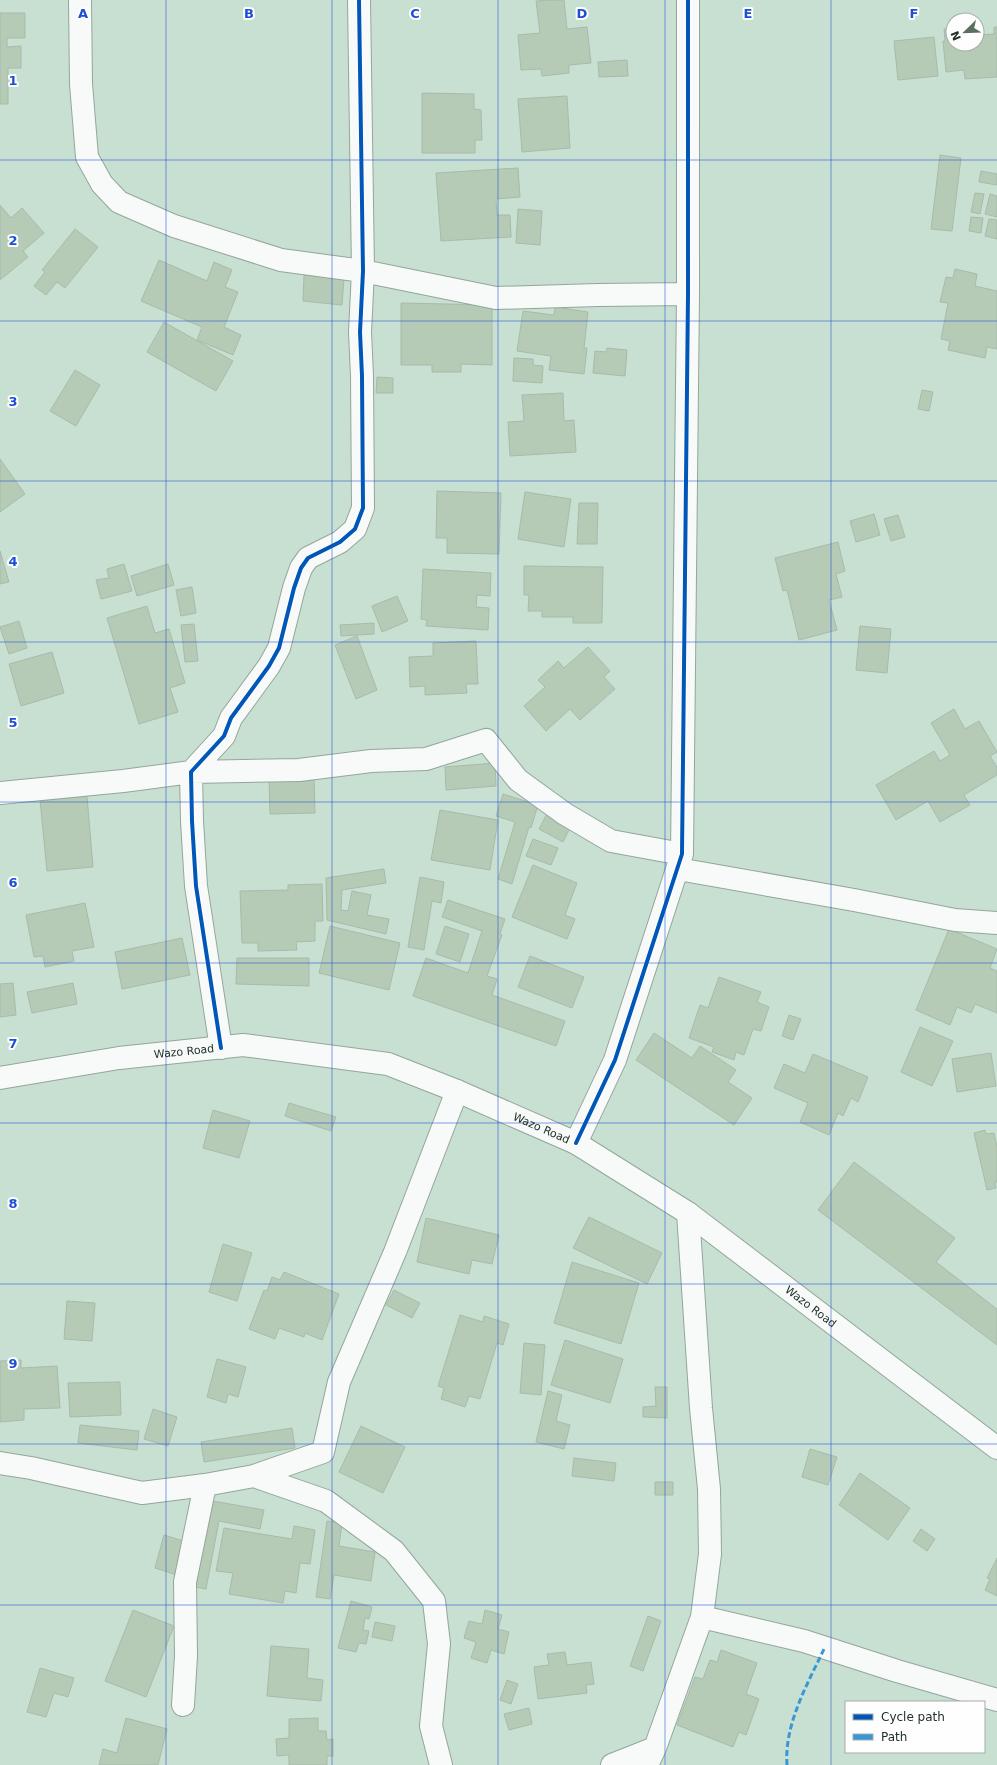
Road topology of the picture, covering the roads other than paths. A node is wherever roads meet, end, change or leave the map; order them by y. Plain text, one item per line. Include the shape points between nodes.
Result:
1 (80, 0) edge
2 (359, 0) edge
3 (688, 0) edge
4 (363, 271) junction
5 (688, 294) junction
6 (191, 772) junction
7 (0, 793) edge
8 (680, 862) junction
9 (997, 923) edge
10 (221, 1048) junction
11 (0, 1078) edge
12 (457, 1091) junction
13 (576, 1143) junction
14 (688, 1213) junction
15 (997, 1448) edge
16 (0, 1463) edge
17 (254, 1476) junction
18 (205, 1485) junction
19 (702, 1617) junction
20 (997, 1700) edge
21 (183, 1705) dead end
22 (651, 1756) edge
23 (441, 1765) edge
24 (612, 1765) edge

1 - 4 street via 81,84 86,157 102,184 119,202 174,226 282,260
2 - 4 street
3 - 5 street
4 - 5 street via 496,298
4 - 6 street via 360,332 363,508 355,529 340,542 308,558 301,568 279,648 231,718 224,736
5 - 8 street
6 - 7 street
6 - 8 street via 298,770 371,761 426,759 486,740 518,780 565,814 611,841
6 - 10 street via 196,886
8 - 9 street via 955,920
8 - 13 street via 616,1060
10 - 11 street, Wazo Road via 119,1058
10 - 12 street, Wazo Road via 243,1045 388,1064
12 - 13 street, Wazo Road
12 - 17 street via 394,1252 339,1382 324,1452
13 - 14 street, Wazo Road
14 - 15 street, Wazo Road
14 - 19 street via 701,1408 710,1489 710,1554
16 - 18 street via 142,1493
17 - 18 street
17 - 23 street via 326,1501 394,1551 434,1601 439,1644 431,1726
18 - 21 street via 185,1582 186,1656
19 - 20 street via 804,1641
19 - 22 street
22 - 24 street

